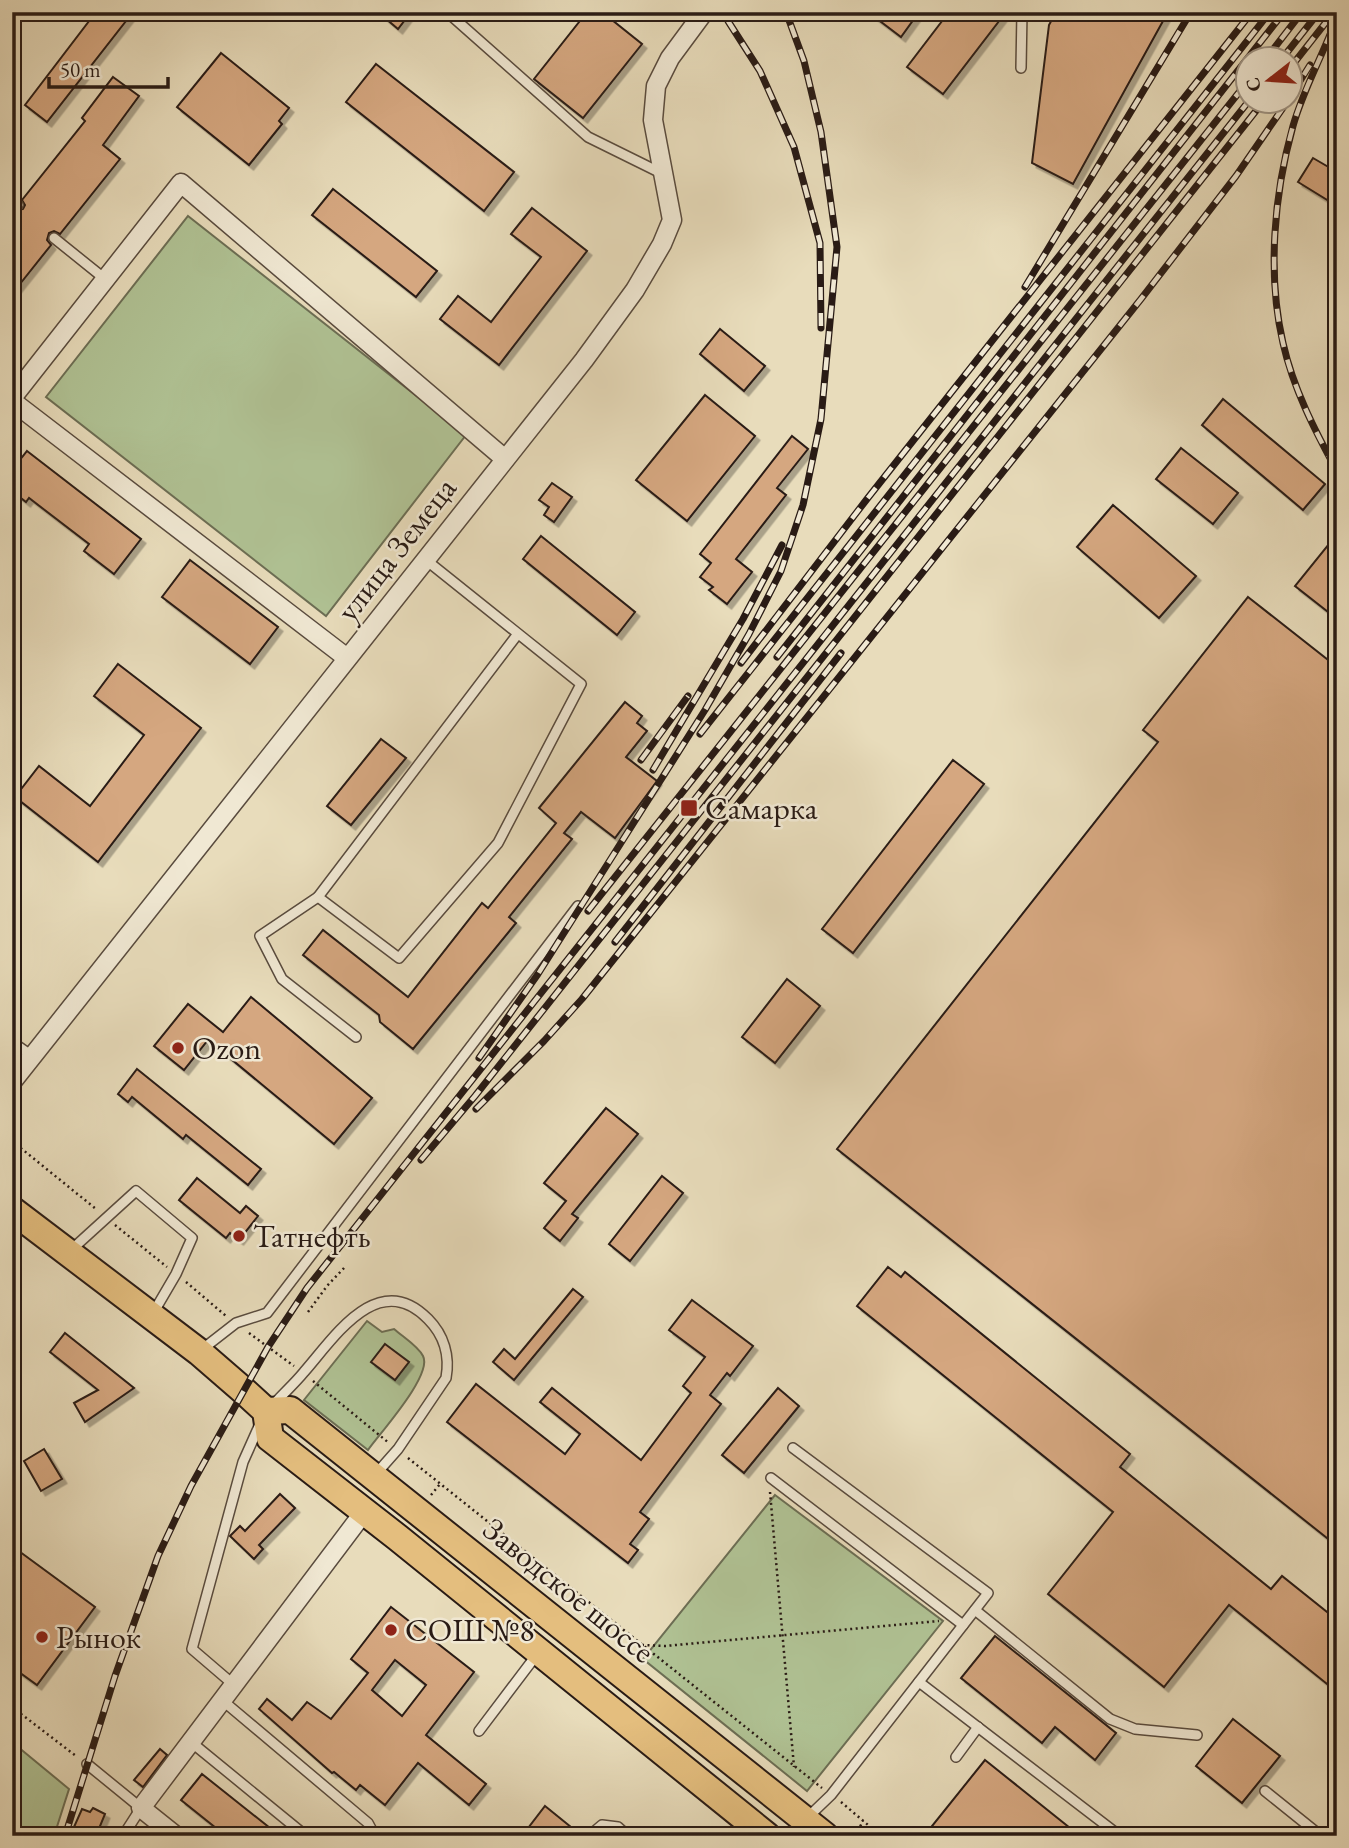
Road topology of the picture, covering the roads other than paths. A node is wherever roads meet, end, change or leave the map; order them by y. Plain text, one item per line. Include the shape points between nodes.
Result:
1 (447, 12) edge
2 (704, 12) edge
3 (1023, 12) edge
4 (1021, 68) dead end
5 (665, 175) junction
6 (54, 239) dead end
7 (106, 279) junction
8 (12, 400) edge
9 (505, 459) junction
10 (426, 560) junction
11 (517, 635) junction
12 (347, 658) junction
13 (317, 897) junction
14 (578, 906) dead end
15 (356, 1037) dead end
16 (12, 1042) edge
17 (32, 1056) junction
18 (12, 1082) edge
19 (12, 1210) edge
20 (68, 1252) junction
21 (152, 1316) junction
22 (199, 1352) junction
23 (266, 1411) junction
24 (793, 1448) dead end
25 (373, 1477) junction
26 (770, 1479) road end
27 (364, 1512) junction
28 (975, 1610) junction
29 (960, 1622) junction
30 (539, 1652) junction
31 (919, 1682) junction
32 (234, 1685) junction
33 (222, 1700) junction
34 (978, 1727) junction
35 (479, 1731) dead end
36 (1197, 1735) dead end
37 (191, 1742) junction
38 (957, 1756) dead end
39 (87, 1764) road end
40 (1265, 1791) dead end
41 (141, 1808) junction
42 (816, 1827) edge
43 (123, 1836) edge
44 (176, 1836) edge
45 (306, 1836) edge
46 (374, 1836) edge
47 (589, 1836) edge
48 (628, 1836) edge
49 (767, 1836) edge
50 (1120, 1836) edge
51 (1321, 1836) edge

1 - 5 lane via 588,137
2 - 5 street, улица Земеца via 656,86 653,120
3 - 4 lane
5 - 9 street, улица Земеца via 672,220 662,244 584,360
6 - 7 lane
7 - 8 street
7 - 9 street via 181,183
8 - 12 street
9 - 10 street, улица Земеца
10 - 11 lane
10 - 12 street, улица Земеца
11 - 13 lane
11 - 13 lane via 581,684 498,843 399,958
12 - 17 street, улица Земеца
13 - 15 lane via 260,936 282,979
14 - 22 lane via 267,1313 236,1324
16 - 17 lane
17 - 18 street, улица Земеца
19 - 20 main road
20 - 21 main road
20 - 21 lane via 136,1191 192,1238
21 - 22 main road
22 - 23 main road
23 - 25 main road, Заводское шоссе via 290,1410
23 - 25 lane via 362,1309 403,1301 422,1312 445,1346 446,1378 398,1449
23 - 27 main road via 270,1438
23 - 32 lane via 243,1462 192,1649
24 - 28 lane via 988,1593
25 - 42 main road, Заводское шоссе
26 - 29 lane
27 - 30 main road
27 - 32 street
28 - 29 lane
28 - 36 lane via 1110,1718 1135,1729
29 - 31 lane
30 - 35 lane
30 - 49 main road
31 - 34 lane
31 - 42 lane via 831,1794
32 - 33 street
33 - 37 street
33 - 46 lane via 368,1823
34 - 38 lane
34 - 50 lane
37 - 41 street
37 - 45 lane
39 - 41 lane
40 - 51 lane
41 - 43 lane
41 - 44 street
47 - 48 lane via 602,1825 618,1827

